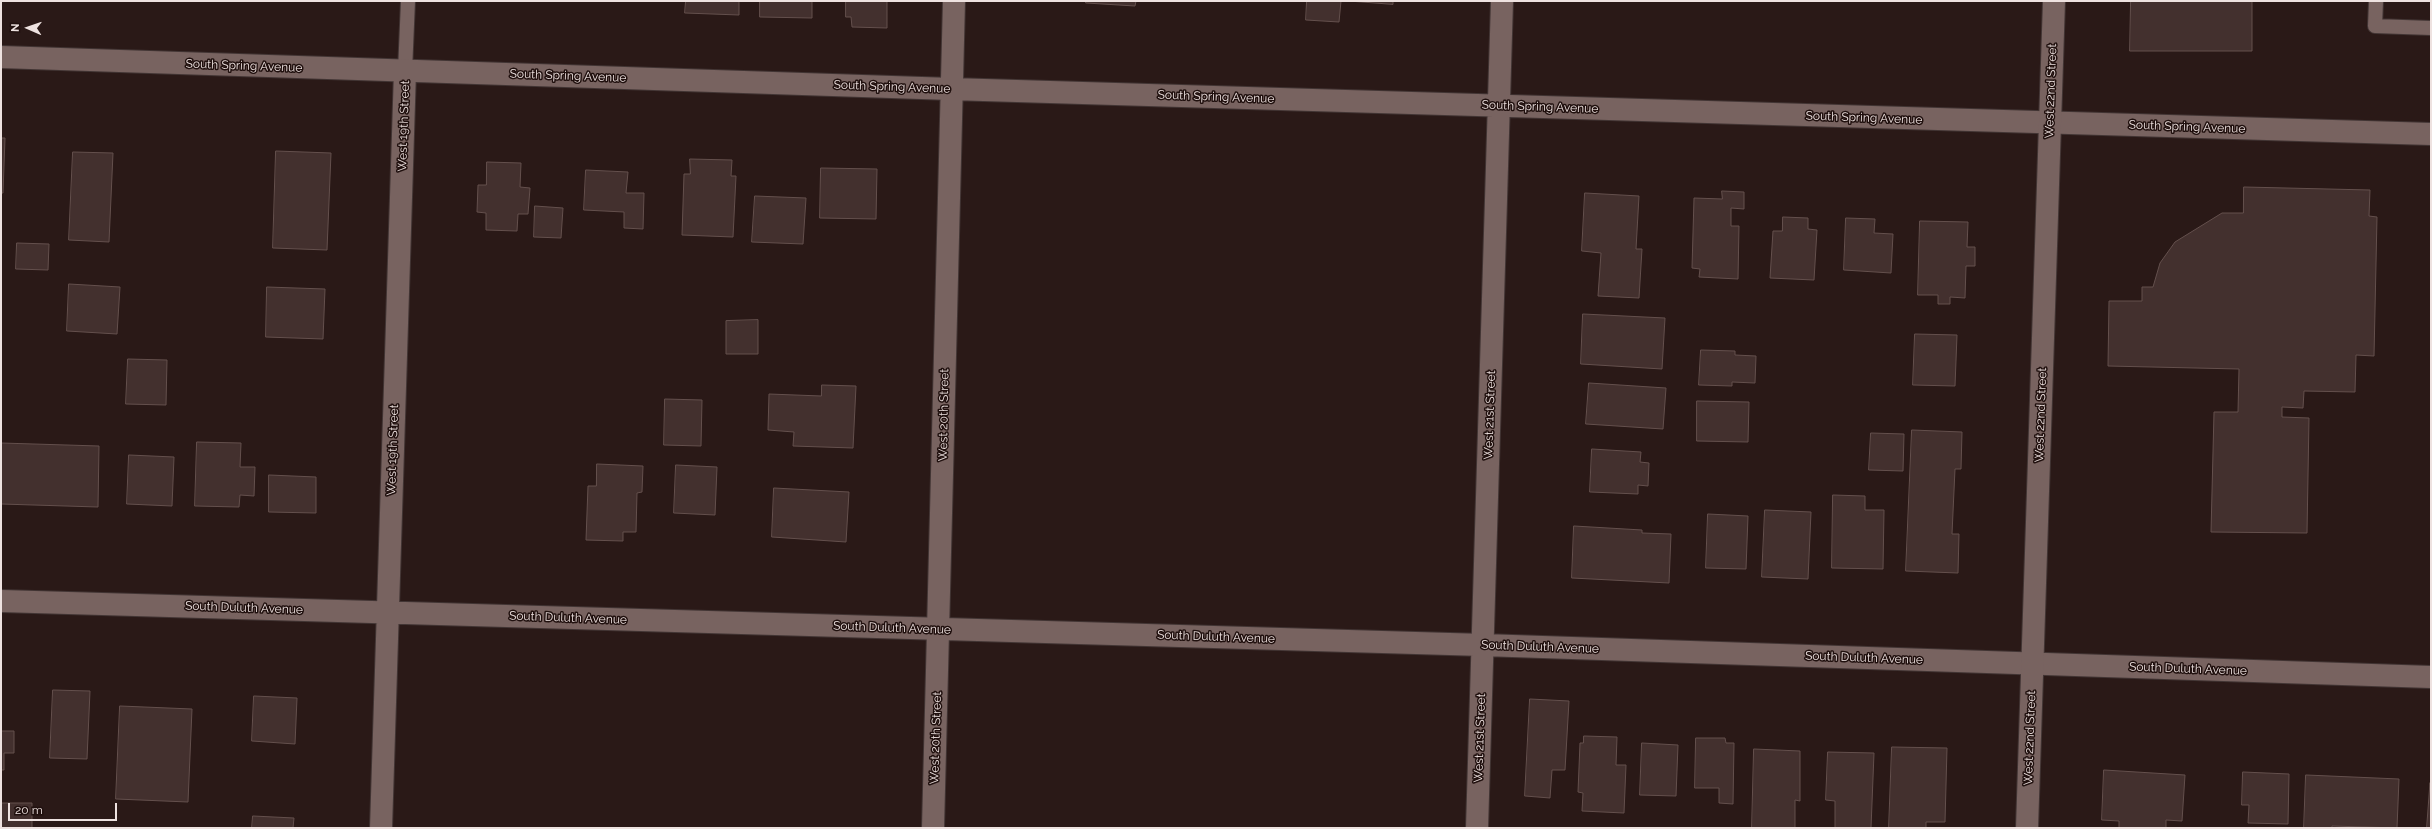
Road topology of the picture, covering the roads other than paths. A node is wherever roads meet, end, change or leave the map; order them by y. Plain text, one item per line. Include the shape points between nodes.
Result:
1 (408, 1) edge
2 (954, 1) edge
3 (1502, 1) edge
4 (2054, 1) edge
5 (2376, 1) edge
6 (2431, 28) edge
7 (1, 57) edge
8 (405, 71) junction
9 (951, 89) junction
10 (1499, 106) junction
11 (2050, 124) junction
12 (2431, 134) edge
13 (1, 601) edge
14 (388, 613) junction
15 (940, 629) junction
16 (1483, 645) junction
17 (2033, 664) junction
18 (2431, 677) edge
19 (381, 828) edge
20 (933, 828) edge
21 (1477, 828) edge
22 (2027, 828) edge

1 - 8 lane
2 - 9 street, West 20th Street
3 - 10 street, West 21st Street
4 - 11 street, West 22nd Street
5 - 6 lane via 2375,26
7 - 8 street, South Spring Avenue
8 - 9 street, South Spring Avenue
8 - 14 street, West 19th Street
9 - 10 street, South Spring Avenue
9 - 15 street, West 20th Street
10 - 11 street, South Spring Avenue
10 - 16 street, West 21st Street
11 - 12 street, South Spring Avenue
11 - 17 street, West 22nd Street
13 - 14 street, South Duluth Avenue
14 - 15 street, South Duluth Avenue
14 - 19 street, West 19th Street
15 - 16 street, South Duluth Avenue
15 - 20 street, West 20th Street
16 - 17 street, South Duluth Avenue
16 - 21 street, West 21st Street
17 - 18 street, South Duluth Avenue
17 - 22 street, West 22nd Street

